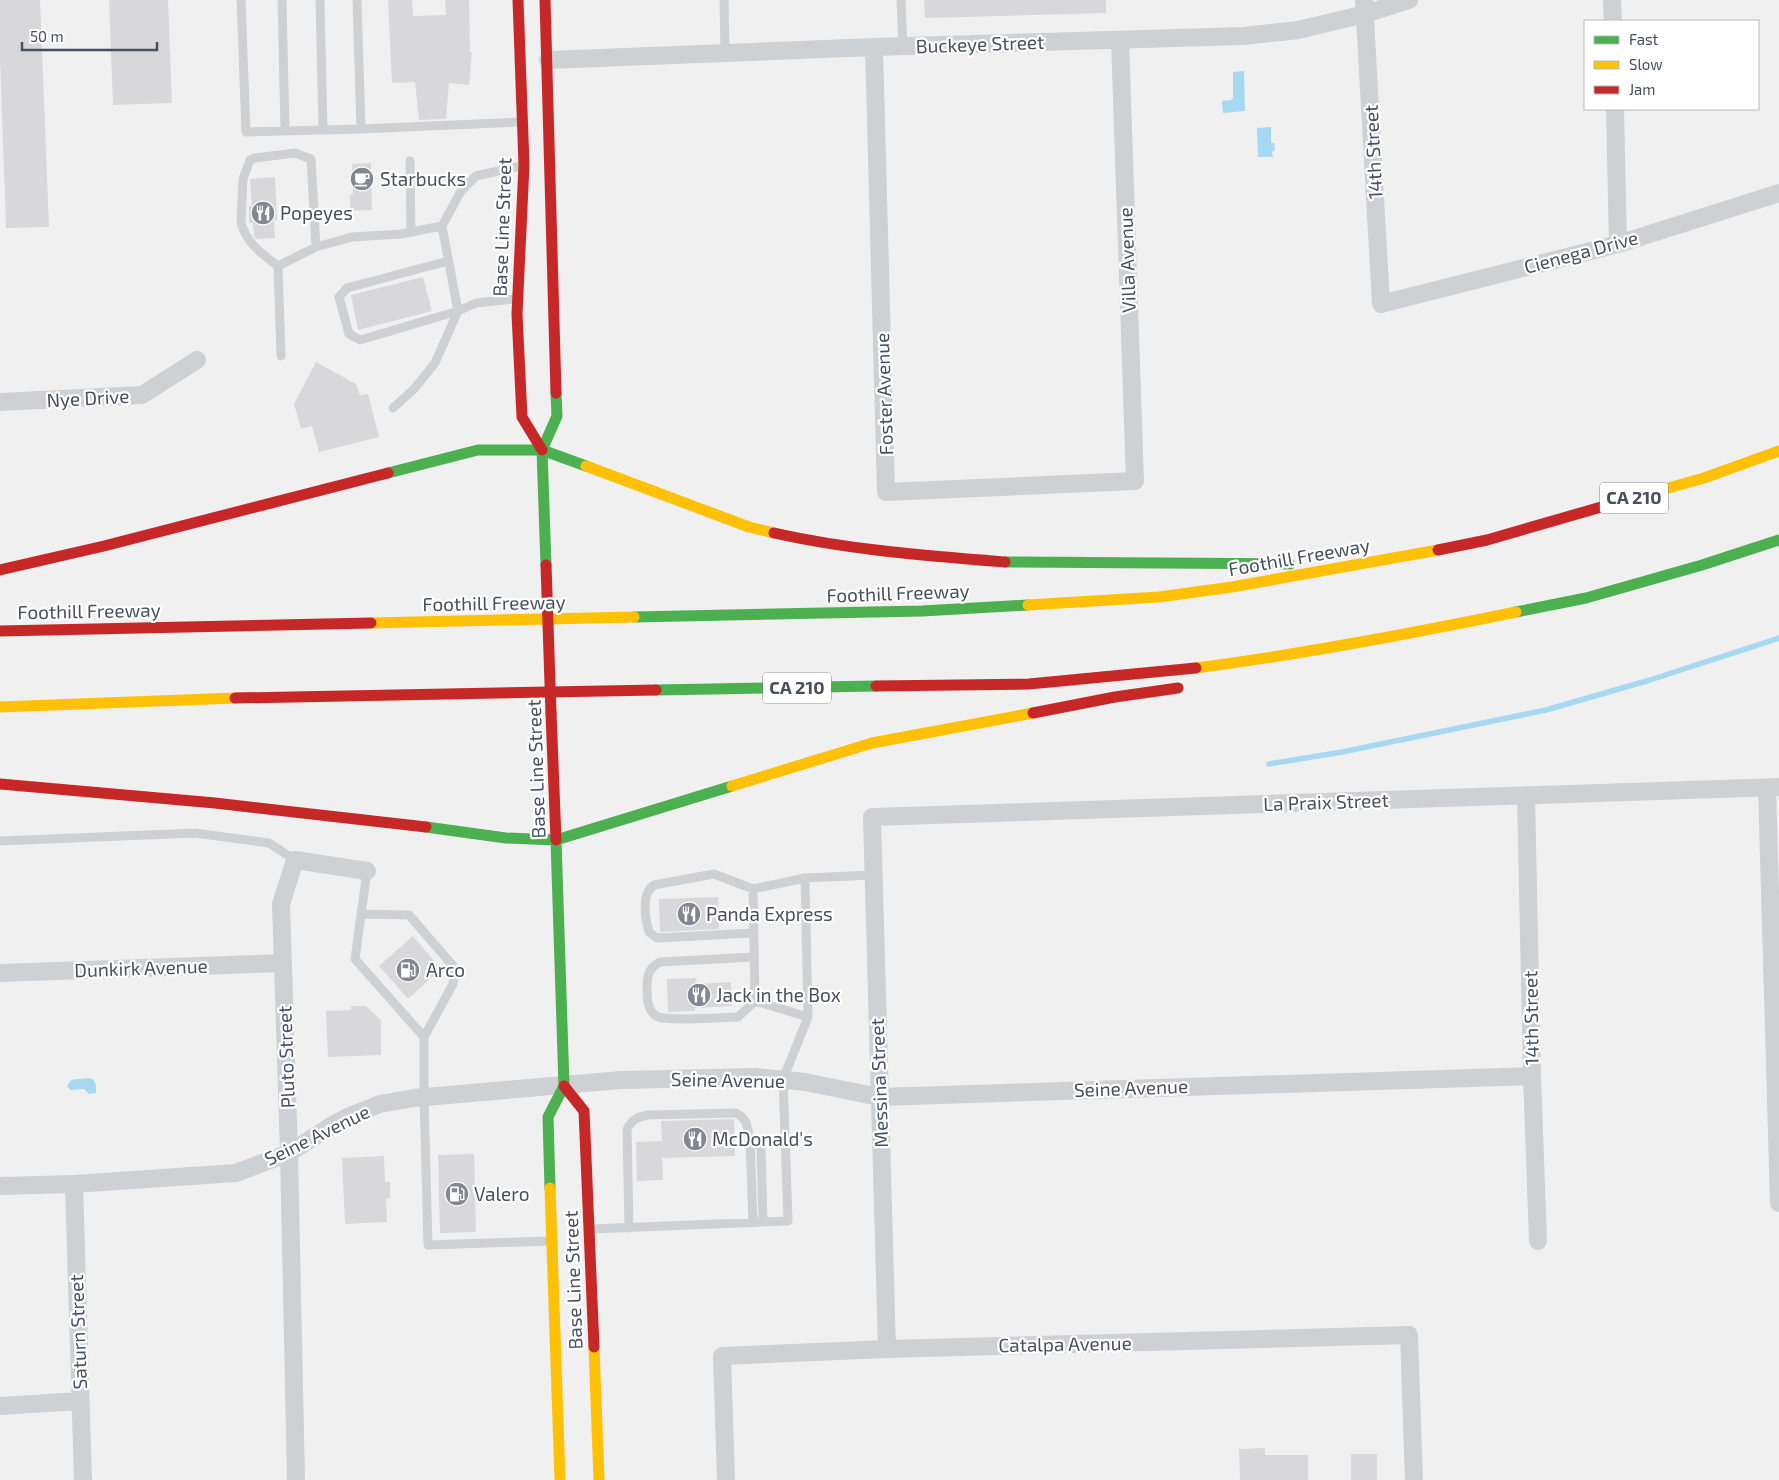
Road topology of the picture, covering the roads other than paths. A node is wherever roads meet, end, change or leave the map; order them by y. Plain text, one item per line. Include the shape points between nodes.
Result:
1 (242, 0) edge
2 (282, 0) edge
3 (320, 0) edge
4 (357, 0) edge
5 (518, 0) edge
6 (528, 0) edge
7 (545, 0) edge
8 (724, 0) edge
9 (901, 0) edge
10 (1409, 0) edge
11 (1612, 0) edge
12 (1364, 7) edge
13 (1613, 20) edge
14 (530, 24) dead end
15 (536, 40) dead end
16 (1120, 40) junction
17 (903, 46) junction
18 (874, 47) junction
19 (725, 53) junction
20 (548, 60) junction
21 (1615, 110) edge
22 (522, 122) junction
23 (361, 129) junction
24 (323, 130) junction
25 (285, 131) junction
26 (410, 161) dead end
27 (537, 164) junction
28 (1779, 193) edge
29 (442, 226) junction
30 (411, 232) junction
31 (1618, 244) junction
32 (316, 247) junction
33 (448, 261) junction
34 (278, 266) junction
35 (517, 299) junction
36 (1381, 304) joint
37 (458, 311) junction
38 (281, 356) dead end
39 (197, 360) dead end
40 (0, 402) edge
41 (393, 408) dead end
42 (542, 450) junction
43 (1779, 451) edge
44 (1135, 481) joint
45 (1779, 540) edge
46 (1364, 564) junction
47 (0, 570) edge
48 (1586, 598) junction
49 (1492, 629) dead end
50 (0, 631) edge
51 (1191, 686) dead end
52 (0, 706) edge
53 (0, 784) edge
54 (1773, 788) edge
55 (1526, 795) junction
56 (872, 817) joint
57 (556, 840) junction
58 (0, 841) edge
59 (295, 860) junction
60 (367, 871) joint
61 (874, 875) junction
62 (805, 878) junction
63 (753, 889) junction
64 (361, 914) junction
65 (754, 933) junction
66 (754, 957) junction
67 (283, 962) junction
68 (0, 973) edge
69 (755, 1000) junction
70 (808, 1017) junction
71 (424, 1037) junction
72 (1777, 1059) edge
73 (1532, 1076) junction
74 (783, 1079) junction
75 (564, 1086) junction
76 (879, 1096) junction
77 (424, 1098) junction
78 (750, 1139) junction
79 (289, 1153) junction
80 (74, 1184) junction
81 (0, 1186) edge
82 (1779, 1203) edge
83 (753, 1222) junction
84 (763, 1222) junction
85 (629, 1228) junction
86 (588, 1229) junction
87 (552, 1241) junction
88 (1538, 1241) dead end
89 (887, 1349) junction
90 (556, 1381) junction
91 (571, 1381) dead end
92 (80, 1401) junction
93 (0, 1406) edge
94 (83, 1480) edge
95 (296, 1480) edge
96 (560, 1480) edge
97 (599, 1480) edge
98 (726, 1480) edge
99 (1414, 1480) edge

1 - 25 lane via 246,132
2 - 25 lane
3 - 24 lane
4 - 23 lane
5 - 22 main road, Base Line Street
6 - 14 main road
7 - 20 main road, Base Line Street
8 - 19 lane
9 - 17 lane
10 - 12 street, Buckeye Street
11 - 13 street
12 - 16 street, Buckeye Street via 1298,30 1244,36
12 - 36 street, 14th Street
15 - 20 main road
16 - 17 street, Buckeye Street
16 - 44 street, Villa Avenue
17 - 18 street, Buckeye Street
18 - 19 street, Buckeye Street
18 - 44 street, Foster Avenue via 886,492
19 - 20 street, Buckeye Street
20 - 27 main road, Base Line Street
21 - 31 street
22 - 23 lane
22 - 27 main road, Base Line Street
23 - 24 lane
24 - 25 lane
26 - 30 lane
27 - 29 lane via 476,176 461,191
27 - 35 main road, Base Line Street
27 - 42 main road, Base Line Street via 557,416
28 - 31 street, Cienega Drive
29 - 30 lane
29 - 33 lane
30 - 32 lane via 352,237
31 - 36 street, Cienega Drive
32 - 34 lane
32 - 34 lane via 311,159 295,154 255,158 248,163 242,184 242,228 253,246
33 - 37 lane
33 - 37 lane via 347,288 339,297 349,334 360,340
34 - 38 lane
35 - 37 lane via 476,303
35 - 42 main road, Base Line Street via 522,417
37 - 41 lane via 435,363
39 - 40 street, Nye Drive via 142,395
42 - 46 main road via 749,526 835,544 1006,562
42 - 47 main road via 478,450
42 - 57 main road, Base Line Street, bridge
43 - 46 main road, Foothill Freeway / CA 210 via 1704,478 1487,540
45 - 48 main road, CA 210
46 - 50 main road, Foothill Freeway / CA 210 via 1159,596 922,611
48 - 49 main road
48 - 52 main road, CA 210 via 1378,640 1263,659 1029,684 276,696
51 - 57 main road via 1115,697 872,743
53 - 57 main road via 312,813 506,838
54 - 55 street, La Praix Street
54 - 72 street
55 - 56 street, La Praix Street
55 - 73 street, 14th Street
56 - 61 street, Messina Street
57 - 75 main road, Base Line Street
58 - 59 lane via 194,833 268,843
59 - 60 street
59 - 67 street, Pluto Street via 281,904
60 - 64 lane
61 - 62 lane
61 - 76 street, Messina Street
62 - 63 lane
62 - 70 lane
63 - 65 lane
63 - 65 lane via 714,874 654,885 646,895 646,904 649,932 657,938
64 - 71 lane via 355,959
64 - 71 lane via 409,915 454,967 453,984
65 - 66 lane
66 - 69 lane
66 - 69 lane via 660,962 648,975 647,994 651,1012 663,1018 738,1017
67 - 68 street, Dunkirk Avenue
67 - 79 street, Pluto Street
69 - 70 lane
70 - 74 lane
71 - 77 lane
72 - 82 street
73 - 76 street, Seine Avenue
73 - 88 street, 14th Street
74 - 75 street, Seine Avenue via 756,1076 621,1080
74 - 76 street, Seine Avenue
74 - 84 lane via 788,1221
75 - 77 street, Seine Avenue
75 - 86 main road, Base Line Street via 584,1110
75 - 87 main road, Base Line Street via 548,1117
76 - 89 street, Messina Street
77 - 79 street, Seine Avenue via 380,1104 331,1126
77 - 87 lane via 428,1244
78 - 83 lane
78 - 84 lane via 761,1148
78 - 85 lane via 746,1122 736,1113 638,1117 631,1122 627,1129
79 - 80 street, Seine Avenue via 236,1173
79 - 95 street, Pluto Street
80 - 81 street, Seine Avenue
80 - 92 street, Saturn Street
83 - 84 lane
83 - 85 lane
85 - 86 lane
86 - 97 main road, Base Line Street
87 - 90 main road, Base Line Street
89 - 98 street, Catalpa Avenue via 722,1356
89 - 99 street, Catalpa Avenue via 1409,1335
90 - 91 main road
90 - 96 main road, Base Line Street
92 - 93 street
92 - 94 street, Saturn Street

